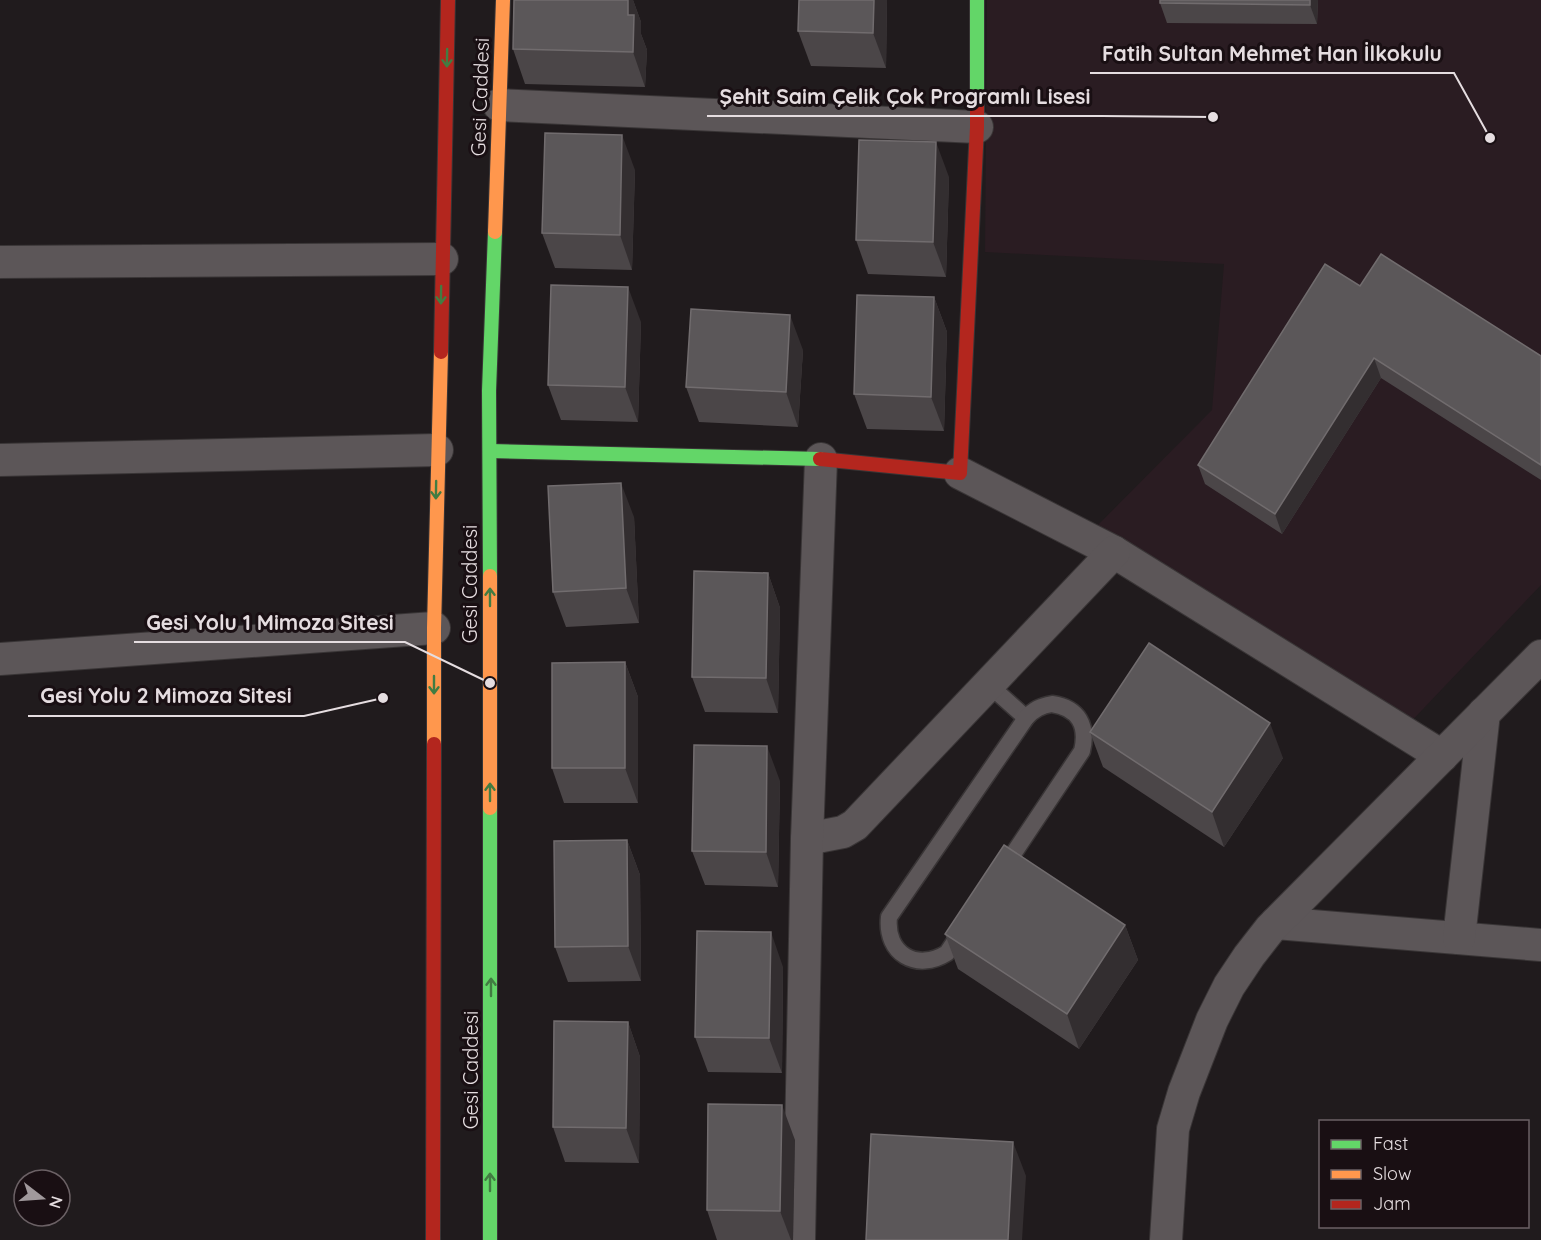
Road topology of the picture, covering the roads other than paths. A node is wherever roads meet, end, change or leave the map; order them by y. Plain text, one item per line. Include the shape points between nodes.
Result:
1 (447, 0) edge
2 (503, 0) edge
3 (977, 0) edge
4 (500, 105) junction
5 (977, 127) junction
6 (442, 259) junction
7 (0, 262) edge
8 (437, 450) junction
9 (490, 451) junction
10 (821, 459) junction
11 (0, 460) edge
12 (960, 473) junction
13 (1114, 552) junction
14 (434, 628) junction
15 (1541, 656) edge
16 (0, 659) edge
17 (988, 684) junction
18 (1484, 713) junction
19 (1026, 718) junction
20 (1442, 756) junction
21 (807, 839) junction
22 (1276, 923) junction
23 (1459, 938) junction
24 (1541, 945) edge
25 (433, 1240) edge
26 (490, 1240) edge
27 (799, 1240) edge
28 (1166, 1240) edge

1 -> 6 main road, Gesi Caddesi
2 - 4 main road, Gesi Caddesi
3 - 5 main road
4 - 5 street
4 - 9 main road, Gesi Caddesi
5 - 12 main road
6 - 7 street
6 -> 8 main road, Gesi Caddesi
8 - 11 street
8 -> 14 main road, Gesi Caddesi
9 - 10 main road
26 -> 9 main road, Gesi Caddesi
10 - 12 main road
10 - 21 street
12 - 13 street
13 - 17 street
13 - 20 street
14 - 16 street
14 -> 25 main road, Gesi Caddesi
15 - 18 street
17 - 19 lane
17 - 21 street via 855,825 843,832
18 - 20 street
18 - 23 street
19 - 19 lane via 889,917 891,941 908,958 928,961 947,953 1082,751 1084,729 1079,718 1062,705 1042,706
20 - 22 street
21 - 27 street
22 - 23 street
22 - 28 street via 1229,987 1184,1092 1173,1129
23 - 24 street

